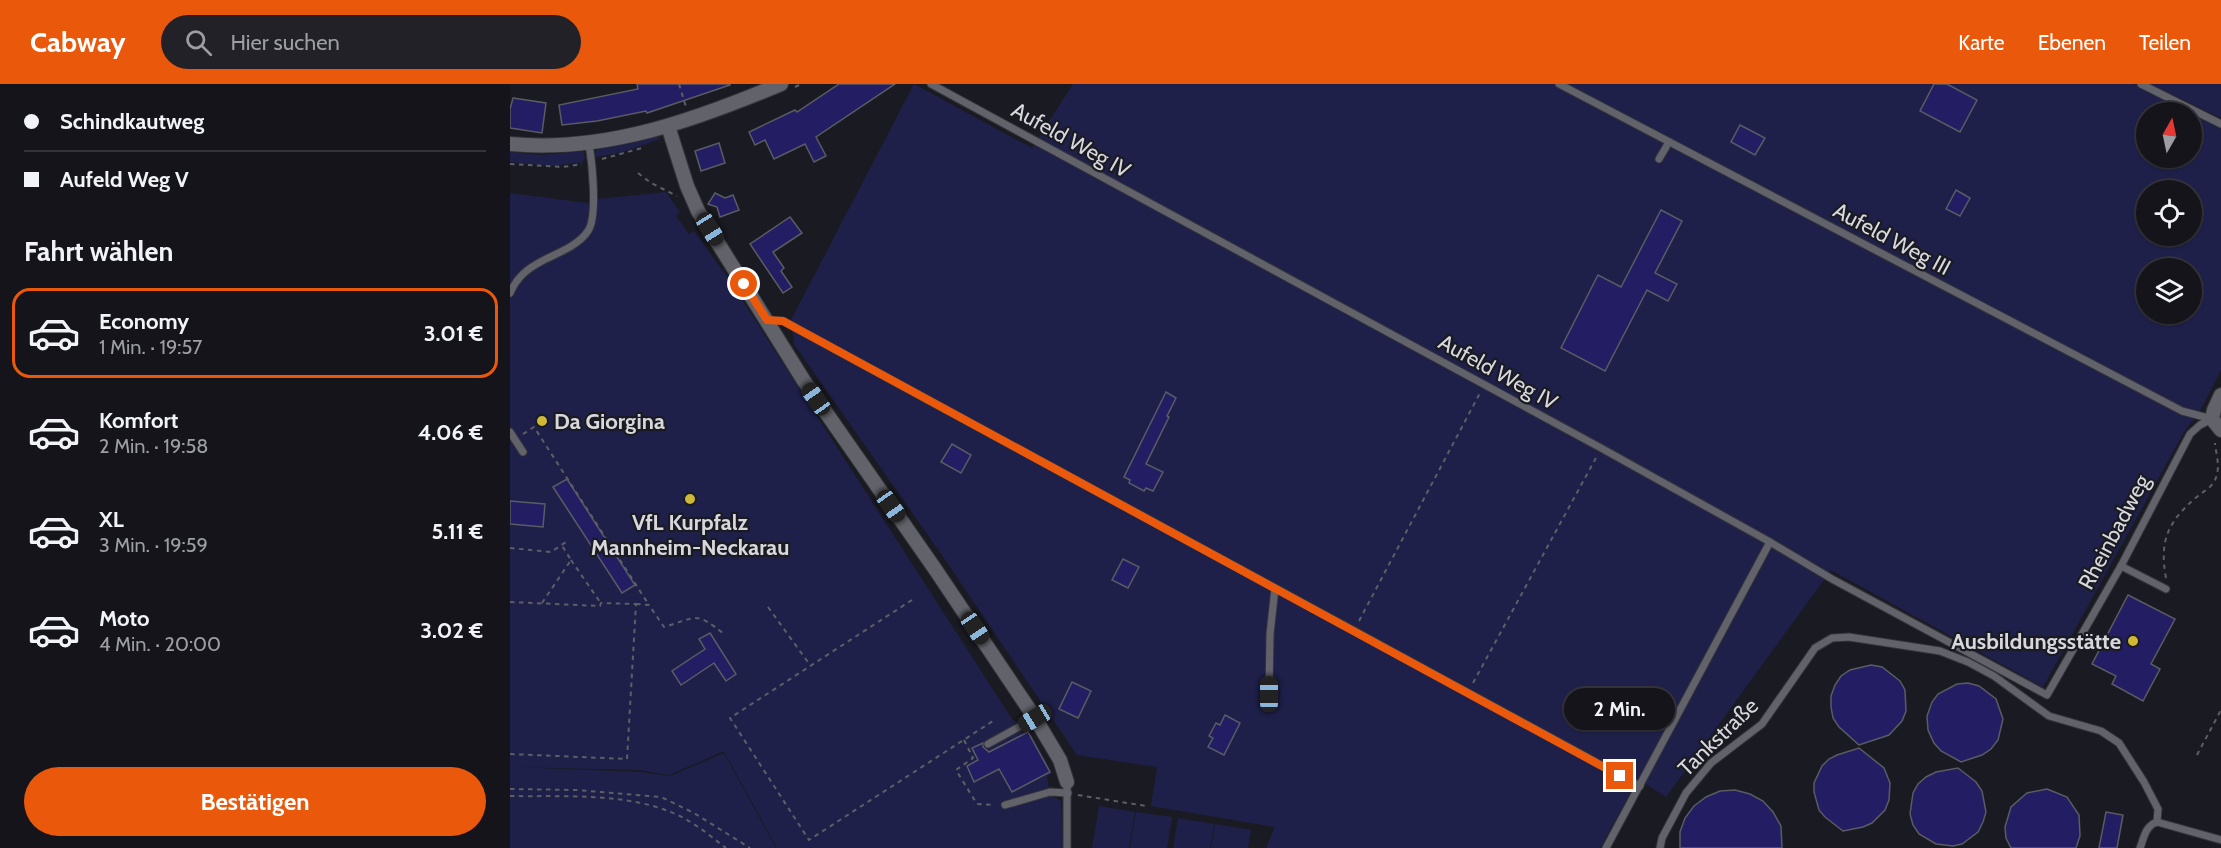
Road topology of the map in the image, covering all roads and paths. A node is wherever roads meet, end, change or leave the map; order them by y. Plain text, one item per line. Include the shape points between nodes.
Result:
1 (679, 84) edge
2 (781, 84) edge
3 (931, 84) edge
4 (1558, 84) edge
5 (2141, 84) edge
6 (690, 120) junction
7 (2221, 124) edge
8 (668, 126) junction
9 (1669, 142) junction
10 (510, 144) edge
11 (589, 144) junction
12 (1659, 159) dead end
13 (638, 173) dead end
14 (693, 201) junction
15 (510, 293) edge
16 (767, 320) junction
17 (1484, 385) junction
18 (2220, 400) edge
19 (2217, 426) edge
20 (510, 432) edge
21 (514, 440) junction
22 (1601, 448) junction
23 (523, 452) dead end
24 (569, 540) dead end
25 (1770, 542) junction
26 (561, 544) junction
27 (510, 548) edge
28 (571, 560) junction
29 (2121, 566) junction
30 (1275, 588) junction
31 (2166, 589) joint
32 (912, 600) dead end
33 (510, 602) edge
34 (542, 603) junction
35 (601, 603) junction
36 (636, 604) junction
37 (649, 605) junction
38 (768, 607) dead end
39 (1354, 631) junction
40 (724, 634) dead end
41 (810, 665) junction
42 (1467, 692) junction
43 (1269, 694) dead end
44 (2047, 695) joint
45 (2221, 710) edge
46 (1035, 718) junction
47 (996, 719) dead end
48 (964, 740) junction
49 (988, 744) dead end
50 (510, 754) edge
51 (2197, 755) dead end
52 (1640, 786) junction
53 (1068, 788) junction
54 (510, 789) edge
55 (510, 796) edge
56 (1005, 806) joint
57 (1146, 806) dead end
58 (2157, 822) junction
59 (2221, 840) edge
60 (726, 848) edge
61 (750, 848) edge
62 (1067, 848) edge
63 (1606, 848) edge
64 (1660, 848) edge
65 (2140, 848) edge

1 - 6 path
2 - 6 street
3 - 17 lane, Aufeld Weg IV
4 - 9 lane, Aufeld Weg III
5 - 7 lane
6 - 8 street
8 - 11 street
8 - 14 street
9 - 12 lane
9 - 19 lane, Aufeld Weg III
10 - 11 street
11 - 15 lane via 593,181 589,230 568,248 520,275
13 - 14 path via 651,183
14 - 16 street
16 - 30 lane via 783,321
16 - 46 street via 804,381
17 - 22 lane, Aufeld Weg IV
17 - 39 path
18 - 19 street
19 - 29 lane, Rheinbadweg via 2200,425 2190,434
19 - 31 path via 2215,481 2181,512 2164,540
20 - 21 lane
21 - 23 lane
21 - 37 path via 534,427
22 - 25 lane, Aufeld Weg IV
22 - 42 path
24 - 26 path
25 - 44 lane, Aufeld Weg IV
25 - 52 lane
26 - 27 path via 551,552
26 - 28 path
28 - 34 path
28 - 35 path
29 - 31 lane
29 - 44 lane, Rheinbadweg
30 - 39 lane
30 - 43 lane
32 - 41 path
33 - 34 path
34 - 35 path
35 - 36 path
36 - 37 path
36 - 50 path via 627,759
37 - 40 path via 664,627 698,617
38 - 41 path
39 - 42 lane
41 - 48 path via 730,718 809,840
42 - 52 lane
45 - 51 path
46 - 49 lane
46 - 53 street via 1060,760
47 - 48 path
48 - 56 path via 974,758 956,771 976,804
52 - 63 lane
53 - 56 lane
53 - 57 path
53 - 62 lane
54 - 61 path via 661,797
55 - 60 path via 606,799 654,806 691,822
58 - 59 lane
58 - 64 lane, Tankstraße via 2158,809 2145,782 2118,743 2101,731 2049,716 1994,676 1940,651 1849,637 1832,638 1815,648 1762,724 1710,763 1686,793
58 - 65 lane via 2146,831

